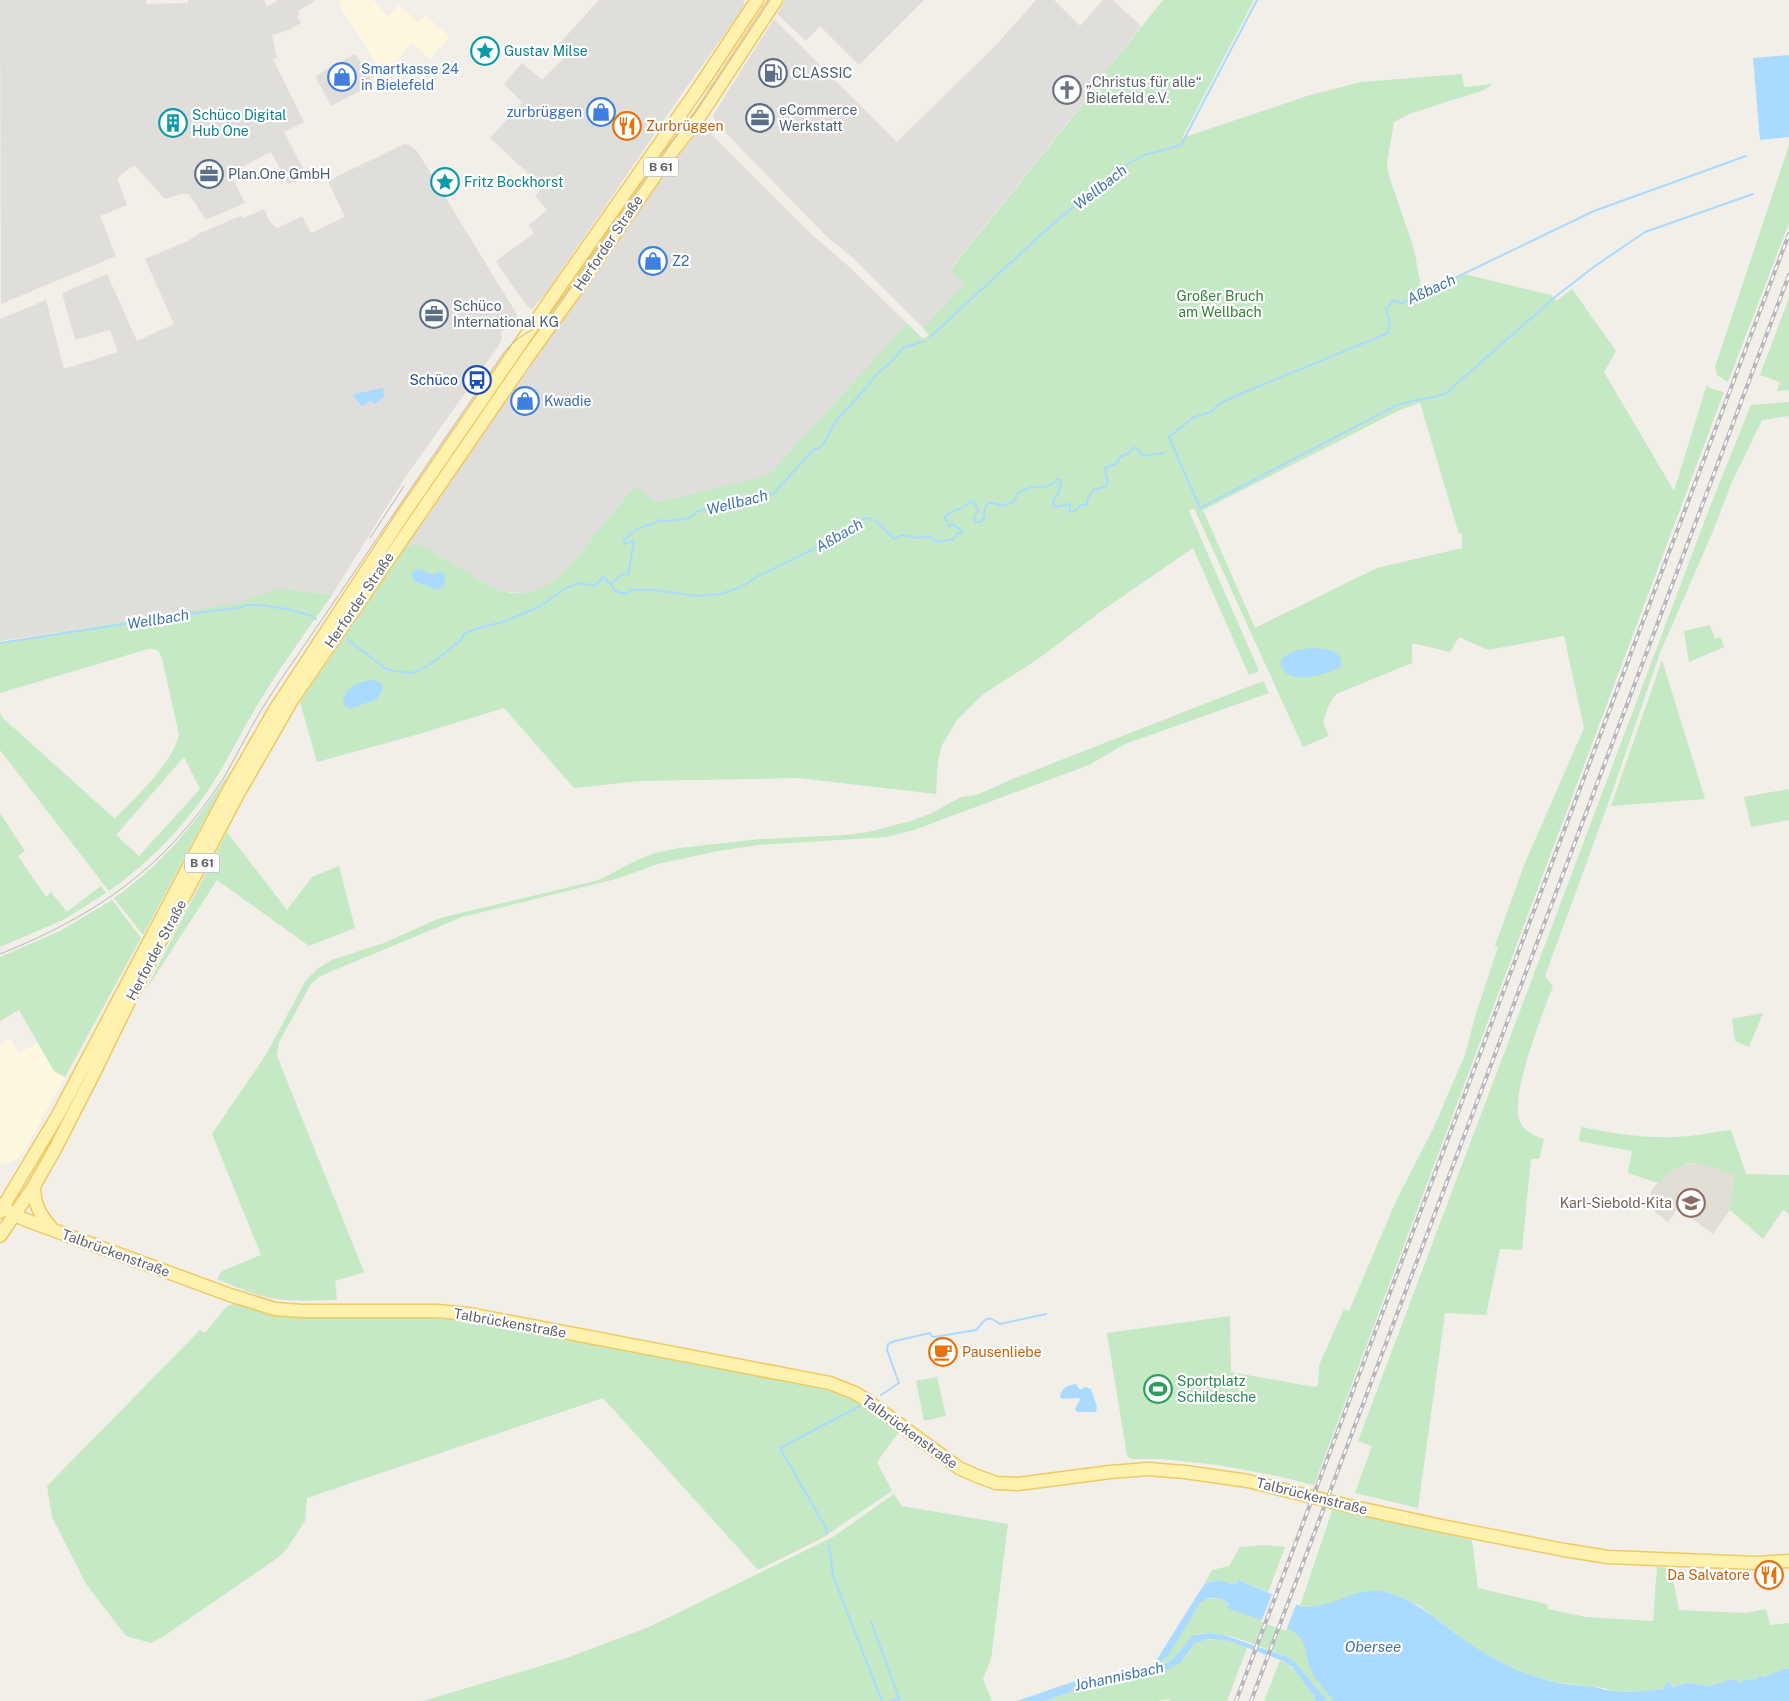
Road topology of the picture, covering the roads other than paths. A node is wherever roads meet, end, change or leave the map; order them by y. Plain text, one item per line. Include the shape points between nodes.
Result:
1 (756, 0) edge
2 (776, 0) edge
3 (689, 102) junction
4 (700, 116) junction
5 (34, 1186) junction
6 (1, 1208) edge
7 (15, 1215) junction
8 (53, 1229) junction
9 (0, 1236) edge
10 (1789, 1562) edge

1 - 3 main road, Herforder Straße / B 61
2 - 4 main road, Herforder Straße / B 61
3 - 4 main road
3 - 6 main road, Herforder Straße / B 61 via 401,518 276,708 229,790 58,1115
4 - 5 main road, Herforder Straße / B 61 via 529,355 292,700 229,811
5 - 7 main road, Herforder Straße / B 61
5 - 8 main road via 36,1206
6 - 7 main road, B 61
7 - 8 main road, Talbrückenstraße
7 - 9 main road, Herforder Straße / B 61
8 - 10 main road, Talbrückenstraße via 275,1310 468,1314 830,1383 865,1399 959,1468 996,1483 1032,1483 1135,1470 1185,1472 1248,1481 1442,1526 1608,1557

